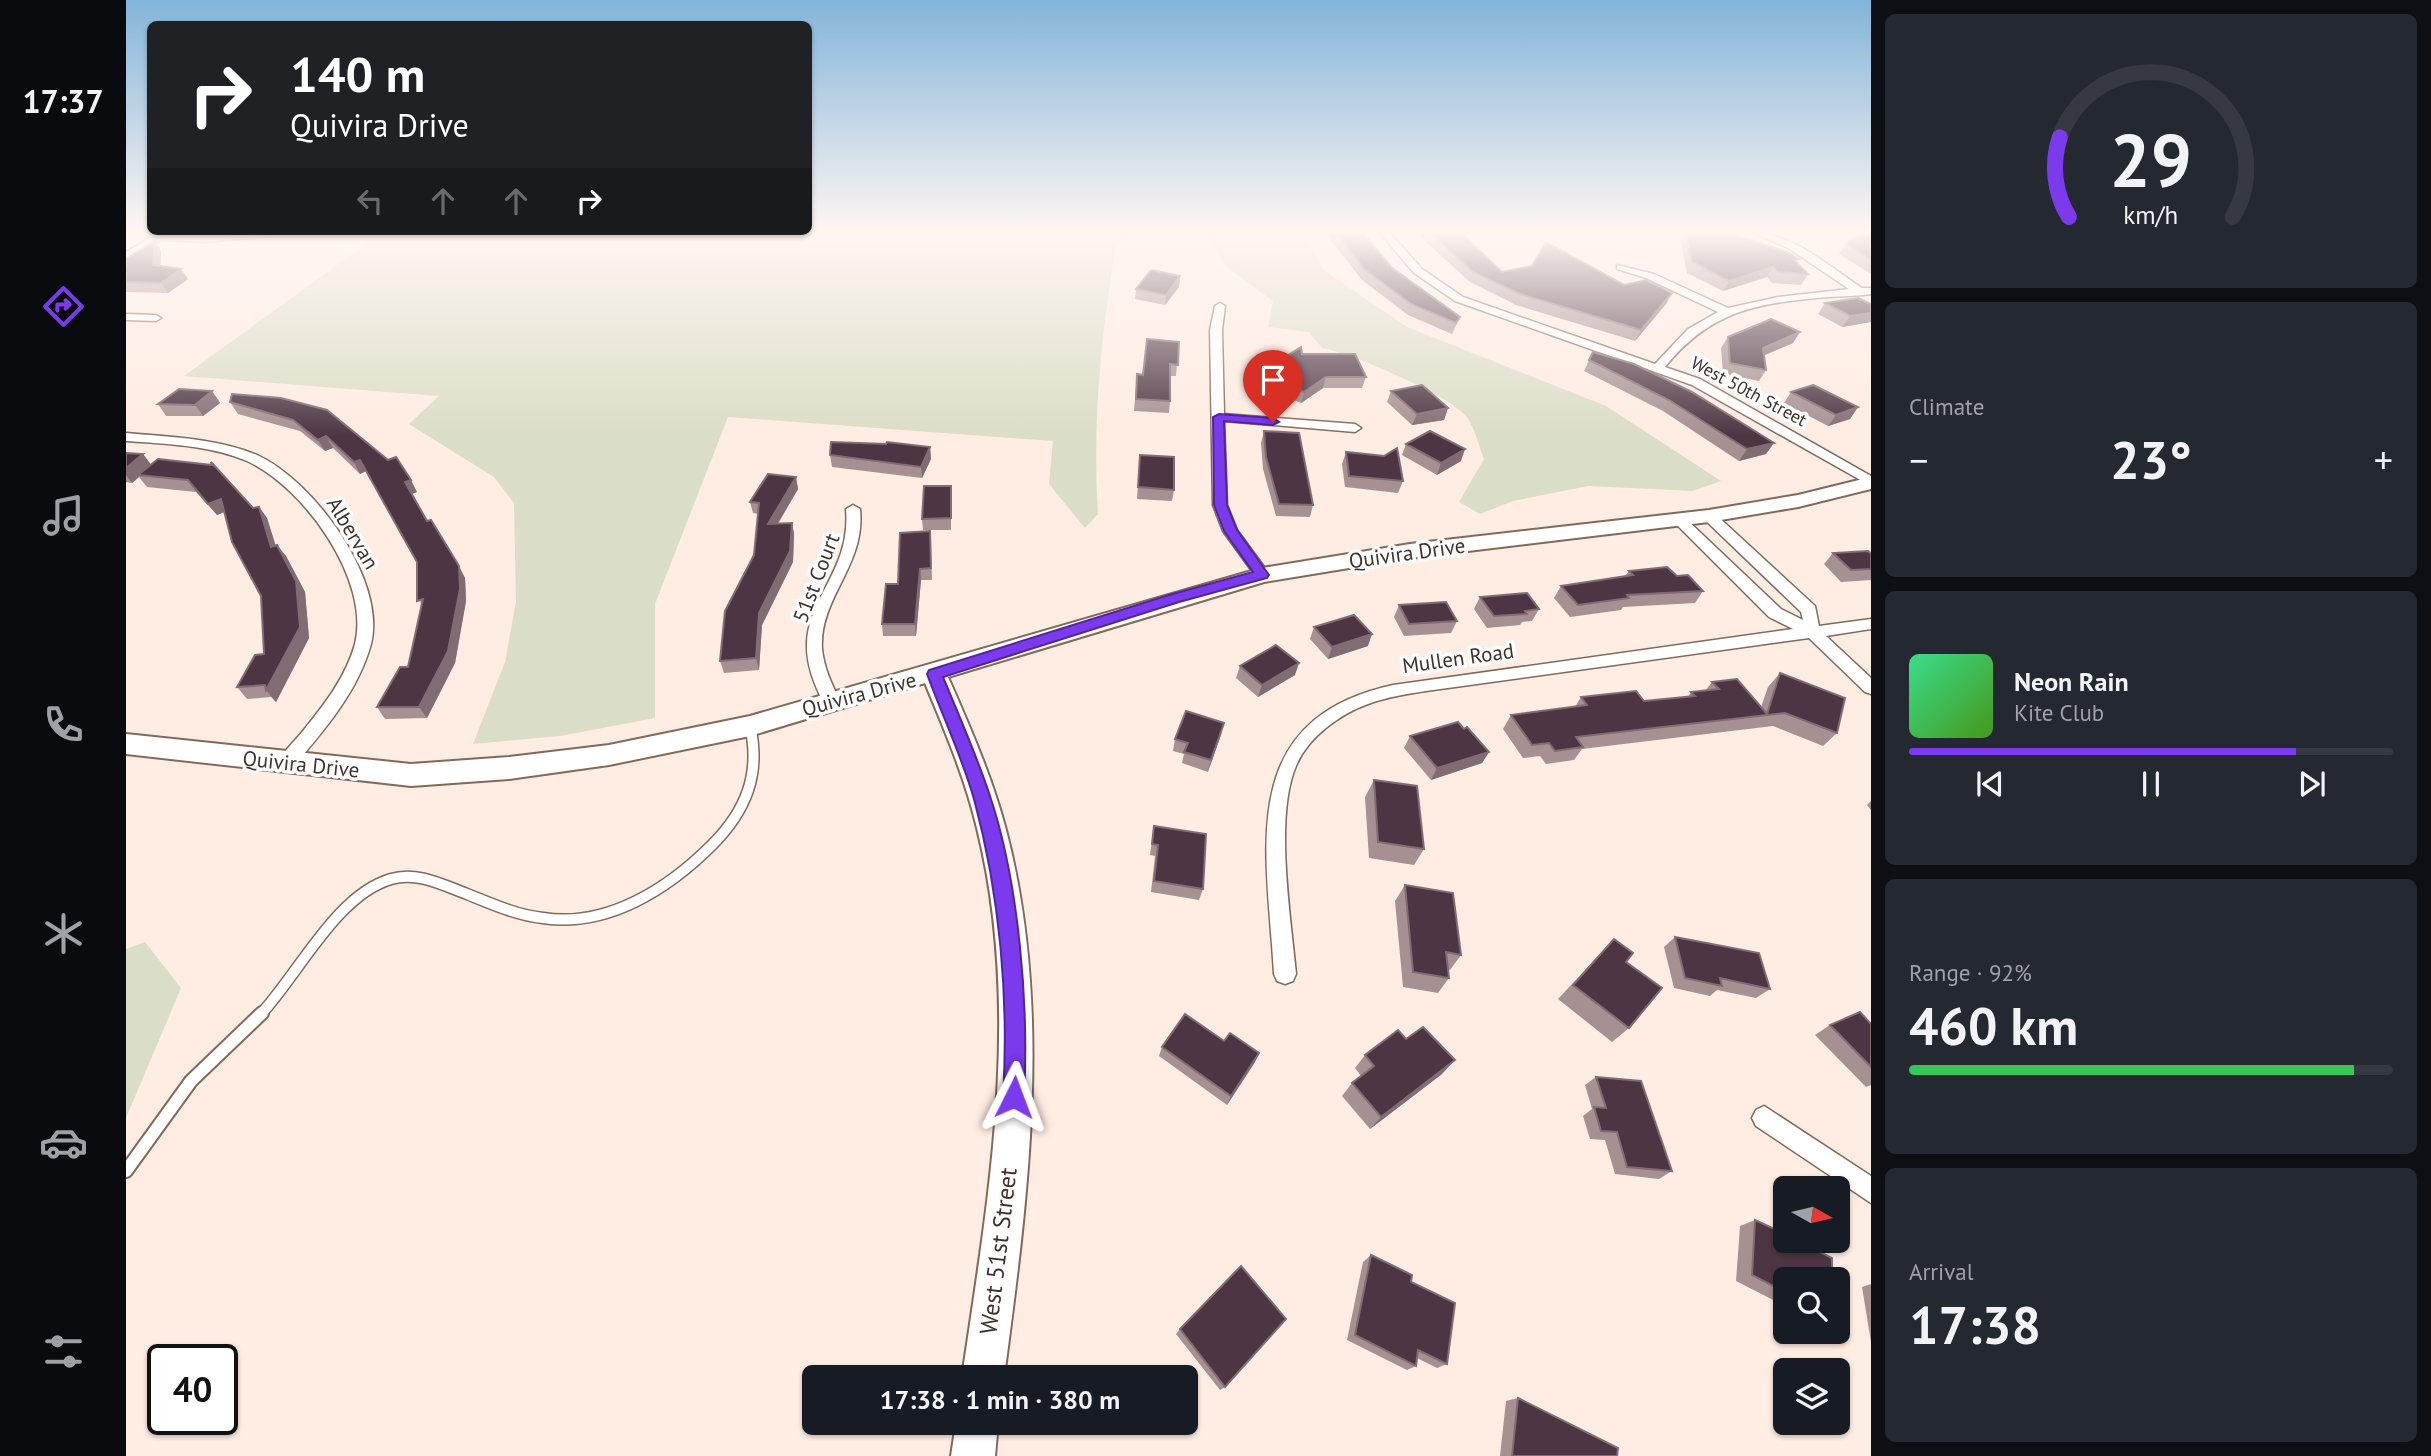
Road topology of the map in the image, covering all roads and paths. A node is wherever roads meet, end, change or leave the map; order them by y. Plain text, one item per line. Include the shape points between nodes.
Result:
1 (1465, 301) edge
2 (1703, 301) edge
3 (1777, 301) edge
4 (1220, 306) dead end
5 (1729, 313) junction
6 (126, 317) edge
7 (156, 318) dead end
8 (1659, 368) junction
9 (1219, 417) junction
10 (1355, 428) dead end
11 (126, 437) edge
12 (1871, 482) edge
13 (853, 509) dead end
14 (1709, 516) junction
15 (1679, 520) junction
16 (1262, 575) junction
17 (1871, 624) edge
18 (1812, 632) junction
19 (934, 674) junction
20 (1871, 688) edge
21 (831, 701) junction
22 (750, 726) junction
23 (126, 744) edge
24 (285, 764) junction
25 (1285, 974) dead end
26 (1764, 1118) dead end
27 (126, 1171) edge
28 (1871, 1191) edge
29 (984, 1365) edge
30 (976, 1435) edge
31 (973, 1456) edge

1 - 8 street, West 50th Street
2 - 5 street
3 - 5 street
4 - 9 street via 1216,330
5 - 8 street via 1693,329
6 - 7 street
8 - 12 street, West 50th Street via 1709,388
9 - 10 street
9 - 16 street via 1220,505 1230,531
11 - 24 street, Albervan via 215,447 275,469 318,510 357,578 363,595 364,641 356,664 327,712
12 - 14 main road, Quivira Drive via 1798,501
13 - 21 street, 51st Court via 855,541 818,619 814,645
14 - 15 main road, Quivira Drive
14 - 18 street via 1809,610
15 - 16 main road, Quivira Drive via 1409,551
15 - 18 street via 1775,613
16 - 19 main road, Quivira Drive
17 - 18 street, Mullen Road
18 - 20 street
18 - 25 street, Mullen Road via 1426,685 1383,693 1340,710 1301,744 1287,766 1279,795
19 - 21 main road, Quivira Drive
19 - 29 main road, West 51st Street via 978,784 997,854 1013,986 1012,1122
21 - 22 main road, Quivira Drive
22 - 24 main road, Quivira Drive via 609,755 509,768 411,775
22 - 27 lane via 757,750 755,775 744,804 725,832 691,869 606,914 546,919 404,875 361,896 268,1006 191,1082
23 - 24 main road, Quivira Drive
26 - 28 street
30 - 31 main road

